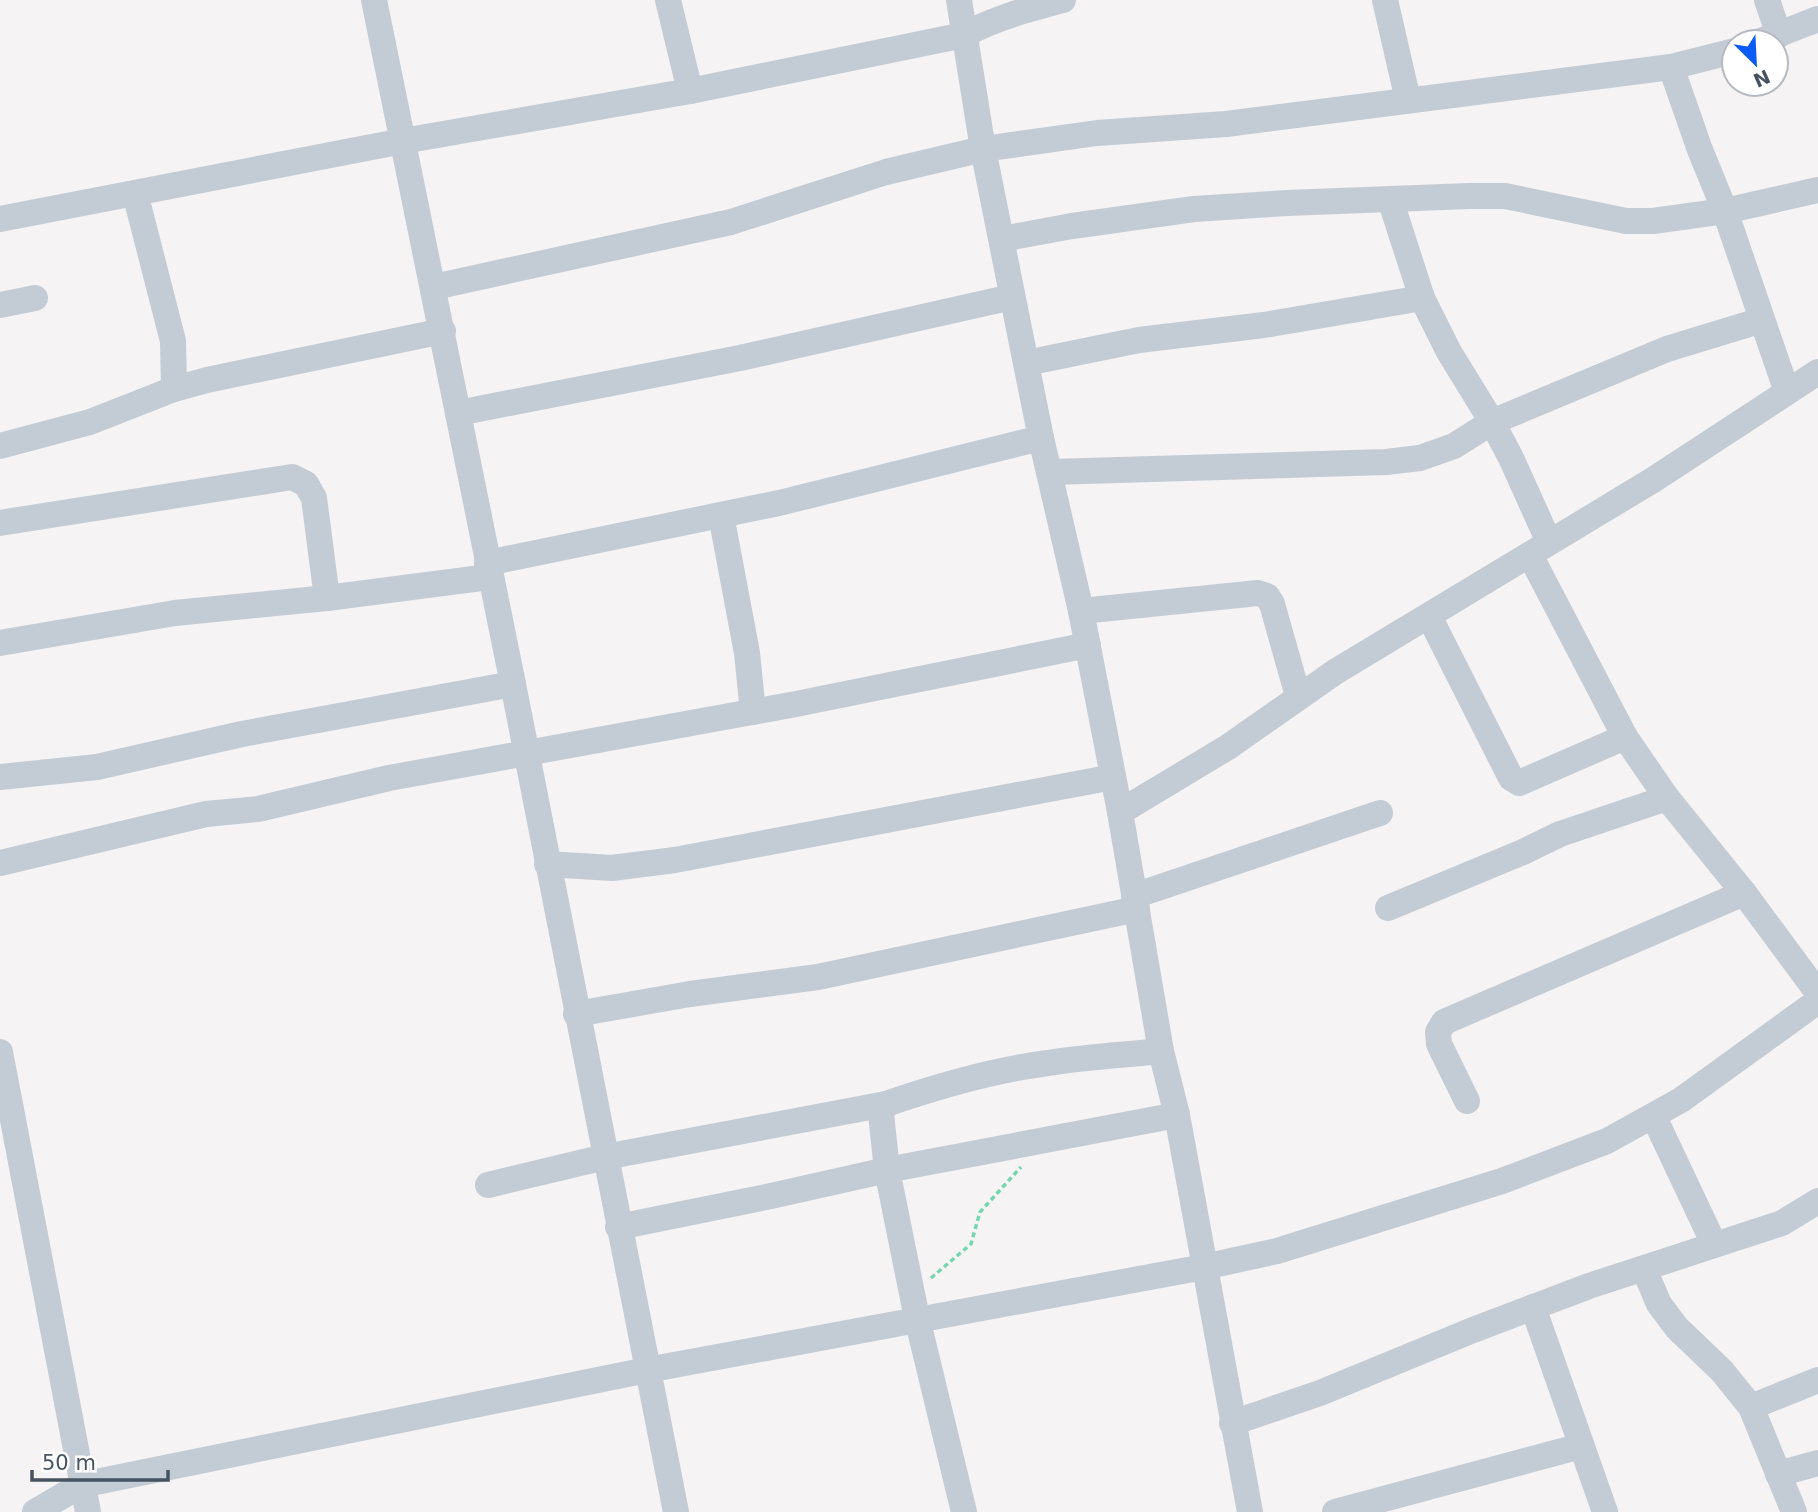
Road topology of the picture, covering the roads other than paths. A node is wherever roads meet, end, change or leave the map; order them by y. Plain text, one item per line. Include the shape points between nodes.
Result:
1 (668, 0) edge
2 (959, 0) edge
3 (1063, 0) edge
4 (1385, 0) edge
5 (1767, 0) edge
6 (379, 1) edge
7 (1818, 19) edge
8 (1768, 28) edge
9 (1790, 30) edge
10 (964, 35) junction
11 (1720, 55) edge
12 (1671, 67) junction
13 (690, 91) junction
14 (1408, 100) junction
15 (403, 141) junction
16 (983, 149) junction
17 (1818, 190) edge
18 (135, 193) junction
19 (1390, 199) junction
20 (1725, 211) junction
21 (0, 219) edge
22 (1002, 239) junction
23 (433, 287) junction
24 (1012, 297) junction
25 (35, 298) dead end
26 (1422, 298) junction
27 (0, 305) edge
28 (1762, 320) junction
29 (443, 331) junction
30 (1026, 363) junction
31 (1818, 372) edge
32 (174, 389) junction
33 (1787, 392) junction
34 (458, 413) junction
35 (1492, 422) junction
36 (1041, 438) junction
37 (0, 446) edge
38 (1050, 471) junction
39 (721, 515) junction
40 (0, 523) edge
41 (1540, 549) junction
42 (488, 570) junction
43 (327, 598) junction
44 (1081, 611) junction
45 (1429, 616) junction
46 (0, 643) edge
47 (1088, 645) junction
48 (513, 684) junction
49 (1298, 696) junction
50 (752, 712) junction
51 (1625, 737) junction
52 (525, 753) junction
53 (0, 777) edge
54 (1113, 777) junction
55 (1667, 798) junction
56 (1120, 812) junction
57 (1380, 813) dead end
58 (0, 863) edge
59 (547, 864) junction
60 (1744, 893) junction
61 (1135, 903) junction
62 (1388, 908) dead end
63 (1818, 993) edge
64 (1818, 1002) edge
65 (576, 1014) junction
66 (1161, 1051) junction
67 (0, 1052) edge
68 (1467, 1101) dead end
69 (886, 1104) junction
70 (1177, 1115) junction
71 (1654, 1117) junction
72 (605, 1157) junction
73 (887, 1170) junction
74 (488, 1185) dead end
75 (1818, 1201) edge
76 (618, 1227) junction
77 (1714, 1244) junction
78 (1204, 1267) junction
79 (1644, 1269) junction
80 (915, 1307) junction
81 (1533, 1307) junction
82 (648, 1370) junction
83 (1818, 1380) edge
84 (1751, 1407) junction
85 (1232, 1423) junction
86 (1581, 1446) junction
87 (1818, 1462) edge
88 (1778, 1474) junction
89 (81, 1485) junction
90 (35, 1512) edge
91 (88, 1512) edge
92 (676, 1512) edge
93 (964, 1512) edge
94 (1250, 1512) edge
95 (1335, 1512) edge
96 (1605, 1512) edge
97 (1793, 1512) edge

1 - 13 street
2 - 10 street
3 - 10 street via 994,20
4 - 14 street
5 - 8 street
6 - 15 street
7 - 9 street
10 - 13 street
10 - 16 street
11 - 12 street
12 - 14 street
12 - 20 street
13 - 15 street
14 - 16 street
15 - 18 street
15 - 23 street
16 - 22 street
16 - 23 street via 886,172 731,222
17 - 20 street
18 - 21 street
18 - 32 street via 173,341
19 - 20 street via 1504,196 1653,221
19 - 22 street via 1194,209
19 - 26 street
20 - 28 street
22 - 24 street
23 - 29 street
24 - 30 street
24 - 34 street via 740,358
25 - 27 street
26 - 30 street via 1128,342
26 - 35 street
28 - 33 street
28 - 35 street via 1667,349
29 - 32 street
29 - 34 street
30 - 36 street
31 - 33 street
32 - 37 street via 90,422
33 - 41 street
34 - 42 street
35 - 38 street via 1454,446 1420,458 1386,462
35 - 41 street
36 - 38 street
36 - 39 street
38 - 44 street
39 - 42 street
39 - 50 street via 747,653
40 - 43 street via 292,477 306,484 314,498
41 - 45 street
41 - 51 street
42 - 43 street
42 - 48 street
43 - 46 street via 174,613
44 - 47 street
44 - 49 street via 1258,593 1266,596
45 - 49 street
45 - 51 street via 1511,778 1519,783
47 - 50 street
47 - 54 street
48 - 52 street
48 - 53 street via 242,734 97,767
49 - 56 street via 1228,747
50 - 52 street
51 - 55 street
52 - 58 street via 258,809 206,814
52 - 59 street
54 - 56 street
54 - 59 street via 676,860 611,868
55 - 60 street
55 - 62 street via 1560,834
56 - 61 street
57 - 61 street
59 - 65 street
60 - 63 street
60 - 68 street via 1444,1022 1438,1032 1439,1044
61 - 65 street via 818,976
61 - 66 street
64 - 71 street
65 - 72 street
66 - 69 street via 1046,1063
66 - 70 street
67 - 89 street
69 - 72 street
69 - 73 street via 881,1114
70 - 73 street
70 - 78 street
71 - 77 street
71 - 78 street via 1607,1141 1502,1181 1277,1251
72 - 74 street
72 - 76 street
73 - 76 street
73 - 80 street
75 - 77 street via 1782,1223
76 - 82 street
77 - 79 street
78 - 80 street
78 - 85 street
79 - 81 street
79 - 84 street via 1671,1320
80 - 82 street
80 - 93 street
81 - 85 street via 1320,1393
81 - 86 street
82 - 89 street
82 - 92 street
83 - 84 street
84 - 88 street
85 - 94 street
86 - 95 street
86 - 96 street
87 - 88 street
88 - 97 street
89 - 90 street
89 - 91 street

